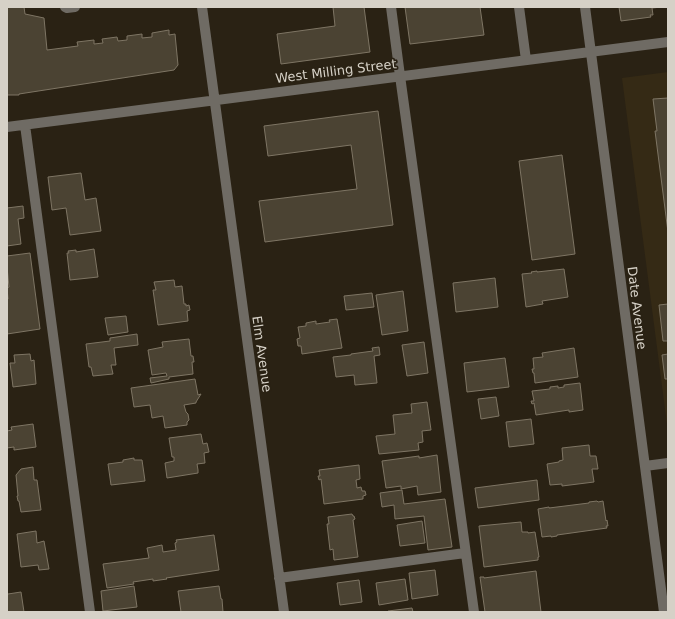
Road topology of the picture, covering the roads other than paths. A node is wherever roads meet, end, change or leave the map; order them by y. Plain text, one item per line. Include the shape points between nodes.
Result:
1 (64, 7) edge
2 (75, 7) edge
3 (202, 7) edge
4 (391, 7) edge
5 (519, 7) edge
6 (585, 7) edge
7 (668, 42) edge
8 (591, 52) junction
9 (526, 60) junction
10 (400, 76) junction
11 (214, 100) junction
12 (25, 125) junction
13 (7, 127) edge
14 (668, 463) edge
15 (645, 466) junction
16 (465, 553) junction
17 (279, 578) junction
18 (90, 612) edge
19 (284, 612) edge
20 (474, 612) edge
21 (664, 612) edge

1 - 2 street
3 - 11 street, Elm Avenue
4 - 10 street
5 - 9 street
6 - 8 street, Date Avenue
7 - 8 street, West Milling Street
8 - 9 street, West Milling Street
8 - 15 street, Date Avenue
9 - 10 street, West Milling Street
10 - 11 street, West Milling Street
10 - 16 street
11 - 12 street, West Milling Street
11 - 17 street, Elm Avenue
12 - 13 street, West Milling Street
12 - 18 street
14 - 15 street
15 - 21 street, Date Avenue
16 - 17 street
16 - 20 street
17 - 19 street, Elm Avenue

